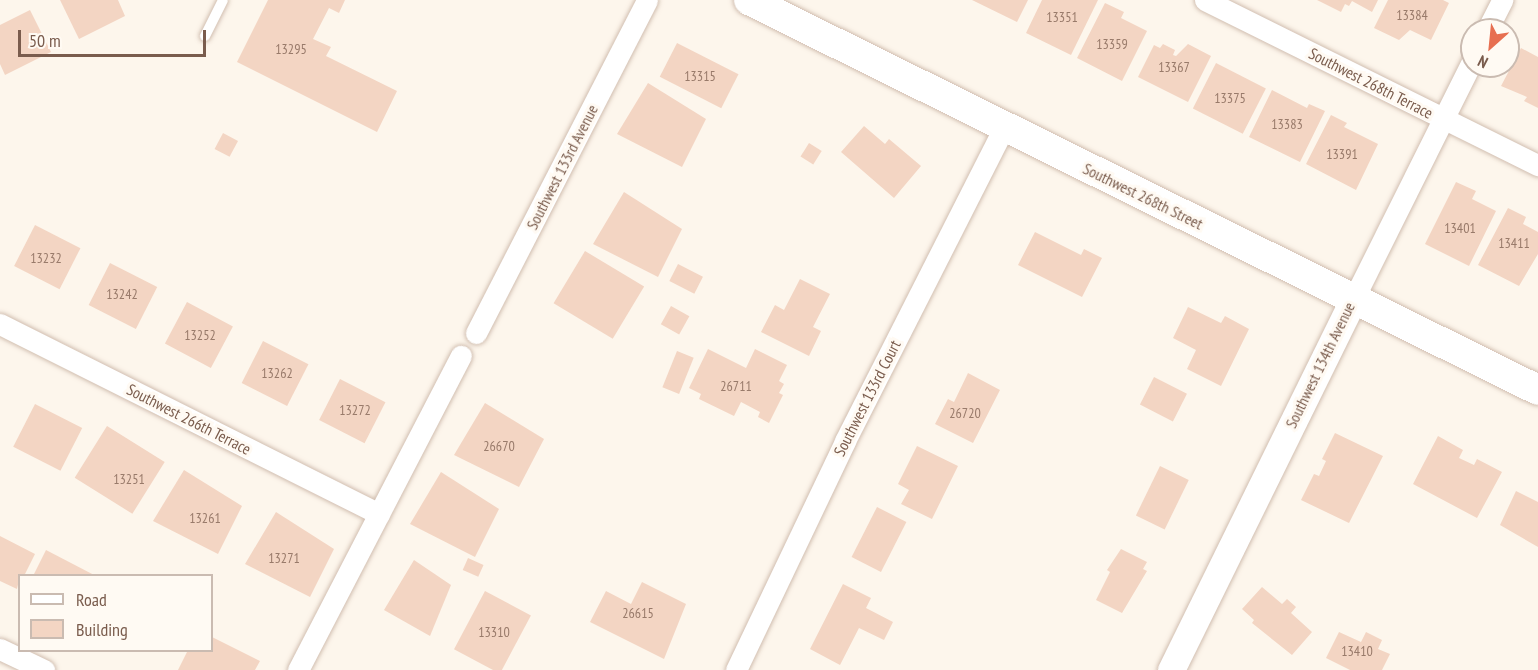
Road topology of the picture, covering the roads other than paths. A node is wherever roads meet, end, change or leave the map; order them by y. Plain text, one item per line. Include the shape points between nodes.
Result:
1 (223, 0) edge
2 (647, 0) edge
3 (749, 0) edge
4 (1205, 0) edge
5 (1502, 0) edge
6 (1493, 18) edge
7 (206, 36) dead end
8 (1464, 78) edge
9 (1443, 119) junction
10 (1004, 128) junction
11 (1538, 165) edge
12 (1354, 298) junction
13 (0, 324) edge
14 (476, 333) dead end
15 (461, 356) dead end
16 (1538, 390) edge
17 (379, 514) junction
18 (0, 649) edge
19 (1173, 669) edge
20 (44, 670) edge
21 (298, 670) edge
22 (736, 670) edge

1 - 7 lane
2 - 14 street, Southwest 133rd Avenue
3 - 10 main road, Southwest 268th Street
4 - 9 street, Southwest 268th Terrace
5 - 6 street
8 - 9 street, Southwest 134th Avenue
9 - 11 street, Southwest 268th Terrace
9 - 12 street, Southwest 134th Avenue
10 - 12 main road, Southwest 268th Street
10 - 22 street, Southwest 133rd Court via 845,441
12 - 16 main road, Southwest 268th Street
12 - 19 street, Southwest 134th Avenue
13 - 17 street, Southwest 266th Terrace
15 - 17 street
17 - 21 street
18 - 20 street

